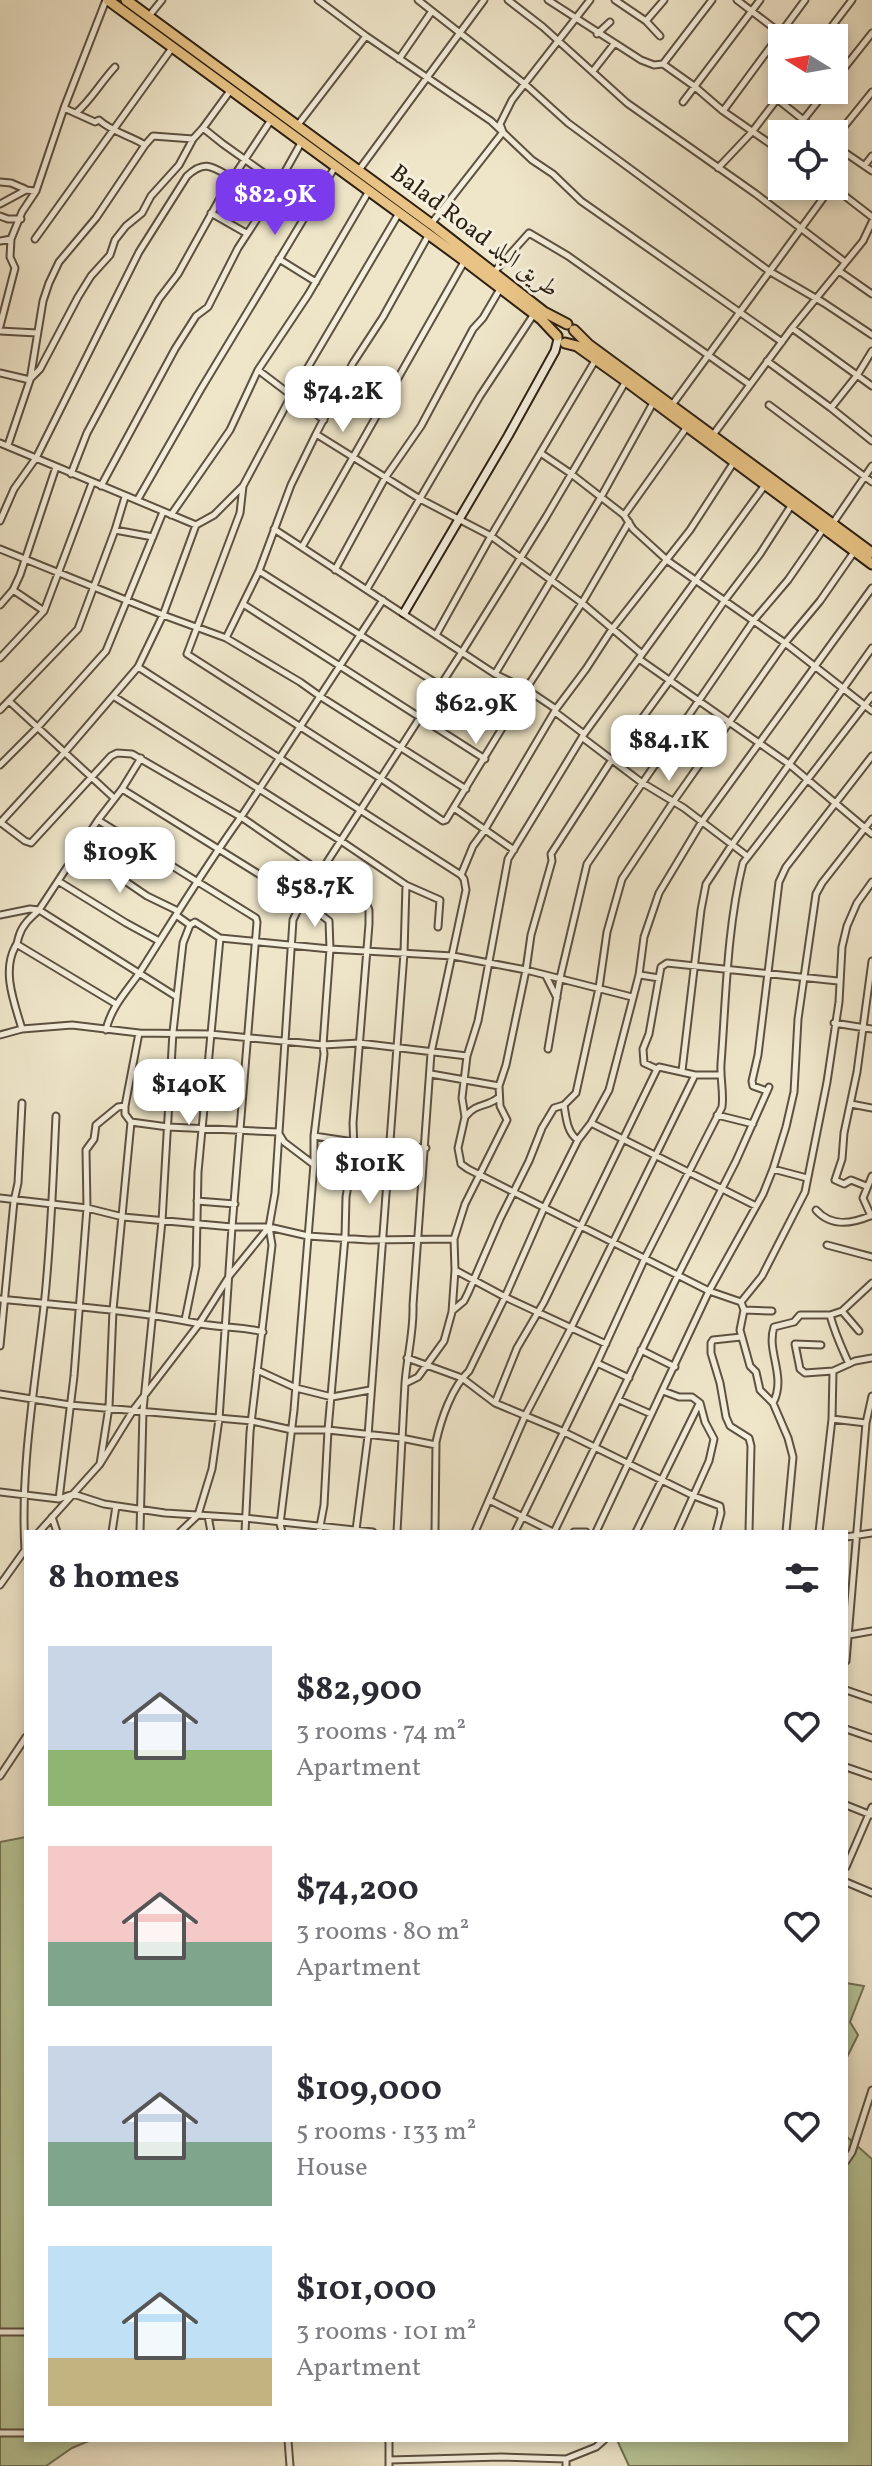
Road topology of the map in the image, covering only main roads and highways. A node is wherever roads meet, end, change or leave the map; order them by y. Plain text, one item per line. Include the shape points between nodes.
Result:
1 (107, 0) edge
2 (126, 0) edge
3 (430, 230) junction
4 (570, 327) junction
5 (561, 340) junction
6 (828, 526) junction
7 (872, 553) edge
8 (872, 564) edge

1 - 3 highway, Balad Road طريق البلد via 399,213
2 - 3 highway, Balad Road طريق البلد
3 - 4 highway, Balad Road طريق البلد
3 - 5 highway, Balad Road طريق البلد
4 - 5 highway via 573,339
4 - 5 highway via 558,327
4 - 6 highway, Balad Road طريق البلد
5 - 6 highway, Balad Road طريق البلد via 596,359
6 - 7 highway, Balad Road طريق البلد
6 - 8 highway, Balad Road طريق البلد

